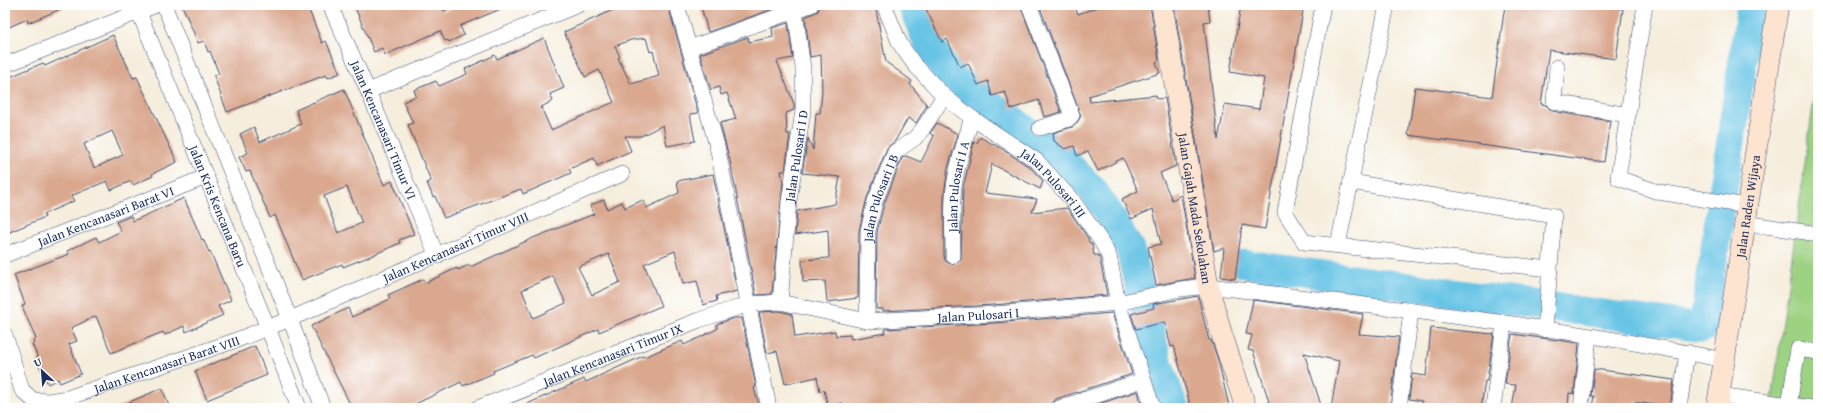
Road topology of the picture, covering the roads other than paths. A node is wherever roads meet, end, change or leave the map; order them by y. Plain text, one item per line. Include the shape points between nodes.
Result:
1 (156, 5) edge
2 (164, 5) edge
3 (330, 5) edge
4 (578, 5) edge
5 (677, 5) edge
6 (811, 5) edge
7 (884, 5) edge
8 (1029, 5) edge
9 (1162, 5) edge
10 (1323, 5) edge
11 (1387, 5) edge
12 (1645, 5) edge
13 (1778, 5) edge
14 (137, 9) edge
15 (795, 11) junction
16 (689, 48) junction
17 (5, 65) edge
18 (1557, 67) dead end
19 (368, 91) junction
20 (944, 96) junction
21 (1628, 116) junction
22 (972, 118) junction
23 (1040, 128) dead end
24 (622, 174) dead end
25 (206, 177) junction
26 (1351, 182) junction
27 (1744, 211) junction
28 (1818, 234) edge
29 (1338, 245) junction
30 (5, 255) edge
31 (437, 256) junction
32 (953, 256) dead end
33 (1550, 269) junction
34 (1208, 286) junction
35 (780, 302) junction
36 (1118, 303) junction
37 (749, 304) junction
38 (1411, 311) junction
39 (290, 320) junction
40 (867, 321) junction
41 (1504, 324) junction
42 (268, 328) junction
43 (1545, 330) junction
44 (5, 335) edge
45 (1589, 336) junction
46 (1687, 352) junction
47 (1818, 352) edge
48 (1724, 360) junction
49 (1143, 380) junction
50 (1718, 402) edge
51 (1789, 405) junction
52 (298, 408) edge
53 (323, 408) edge
54 (478, 408) edge
55 (769, 408) edge
56 (1059, 408) edge
57 (1153, 408) edge
58 (1246, 408) edge
59 (1399, 408) edge
60 (1493, 408) edge
61 (1581, 408) edge
62 (1678, 408) edge
63 (1812, 408) edge

1 - 14 street
2 - 39 street, Jalan Kris Kencana Baru
3 - 19 street, Jalan Kencanasari Timur VI
4 - 19 street
5 - 16 street
6 - 15 street
7 - 20 street, Jalan Pulosari III via 906,54
8 - 23 street via 1072,115 1069,119
9 - 34 street, Jalan Gajah Mada Sekolahan
10 - 29 street via 1285,212 1304,242
11 - 26 street
12 - 21 street
13 - 27 street, Jalan Raden Wijaya
14 - 17 street
14 - 25 street, Jalan Kris Kencana Baru
15 - 16 street
15 - 35 street, Jalan Pulosari I D via 803,68 803,111 789,201
16 - 37 street via 717,146
18 - 21 street via 1554,102
19 - 31 street, Jalan Kencanasari Timur VI
20 - 22 street, Jalan Pulosari III
20 - 40 street, Jalan Pulosari I B via 915,138 895,152 875,201 868,231
21 - 27 street via 1618,178 1658,192 1703,199
22 - 32 street, Jalan Pulosari I A via 954,187
22 - 36 street, Jalan Pulosari III via 1037,161 1073,201 1109,256
24 - 31 street, Jalan Kencanasari Timur VIII
25 - 30 street, Jalan Kencanasari Barat VI
25 - 42 street, Jalan Kris Kencana Baru
26 - 29 street
26 - 33 street via 1554,216
27 - 28 street
27 - 48 street, Jalan Raden Wijaya
29 - 33 street
31 - 39 street, Jalan Kencanasari Timur VIII
33 - 43 street
34 - 36 street, Jalan Pulosari I via 1180,289
34 - 38 street, Jalan Pulosari I
34 - 58 street, Jalan Gajah Mada Sekolahan
35 - 37 street, Jalan Pulosari I
35 - 40 street, Jalan Pulosari I
36 - 40 street, Jalan Pulosari I via 994,314
36 - 49 street, Jalan Pulosari III
37 - 54 street, Jalan Kencanasari Timur IX via 699,320
37 - 55 street
38 - 41 street, Jalan Pulosari I
38 - 59 street
39 - 42 street, Jalan Kencanasari Barat VIII
39 - 53 street, Jalan Kris Kencana Baru
41 - 43 street, Jalan Pulosari I
41 - 60 street
42 - 44 street, Jalan Kencanasari Barat VIII via 67,398 49,401 33,400 22,390
42 - 52 street, Jalan Kris Kencana Baru
43 - 45 street, Jalan Pulosari I
45 - 46 street, Jalan Pulosari I
45 - 61 street
46 - 48 street, Jalan Pulosari I
46 - 62 street
47 - 51 street via 1798,349
48 - 50 street, Jalan Raden Wijaya
49 - 56 street
49 - 57 street, Jalan Pulosari III
50 - 51 street
51 - 63 street

